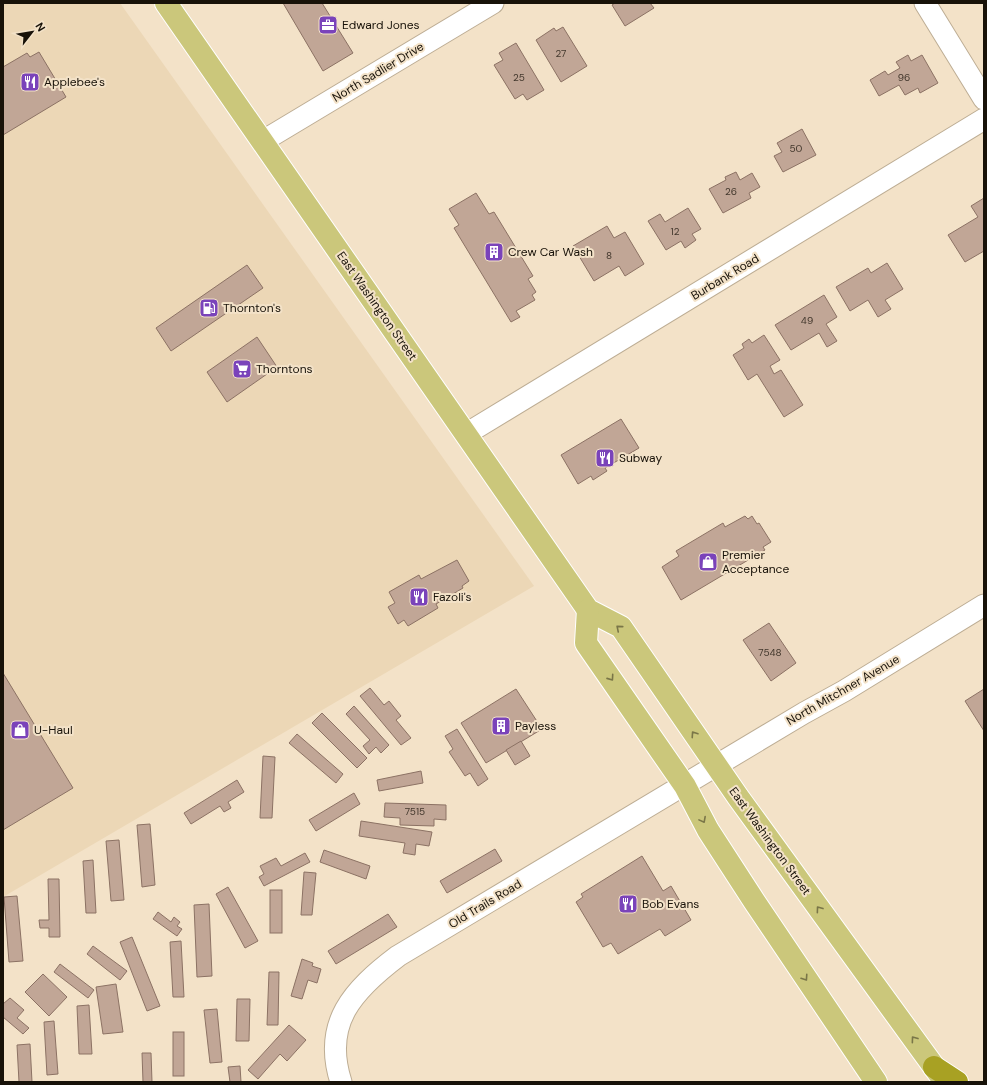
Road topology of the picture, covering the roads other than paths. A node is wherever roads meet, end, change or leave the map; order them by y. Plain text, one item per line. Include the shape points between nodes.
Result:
1 (166, 3) edge
2 (493, 3) edge
3 (925, 3) edge
4 (984, 99) edge
5 (984, 119) edge
6 (264, 141) junction
7 (466, 434) junction
8 (984, 605) edge
9 (588, 610) junction
10 (701, 775) junction
11 (939, 1074) edge
12 (341, 1082) edge
13 (876, 1082) edge
14 (957, 1082) edge

1 - 6 main road, East Washington Street
2 - 6 street, North Sadlier Drive
3 - 4 street
5 - 7 street, Burbank Road
6 - 7 main road, East Washington Street
7 - 9 main road, East Washington Street
8 - 10 street, North Mitchner Avenue
10 -> 9 main road, East Washington Street via 621,627
9 -> 10 main road, East Washington Street via 586,643
11 -> 10 main road, East Washington Street
10 - 12 street, Old Trails Road via 398,956 370,978 346,1008 340,1022 336,1039 336,1066
10 -> 13 main road, East Washington Street via 708,830
11 - 14 highway

